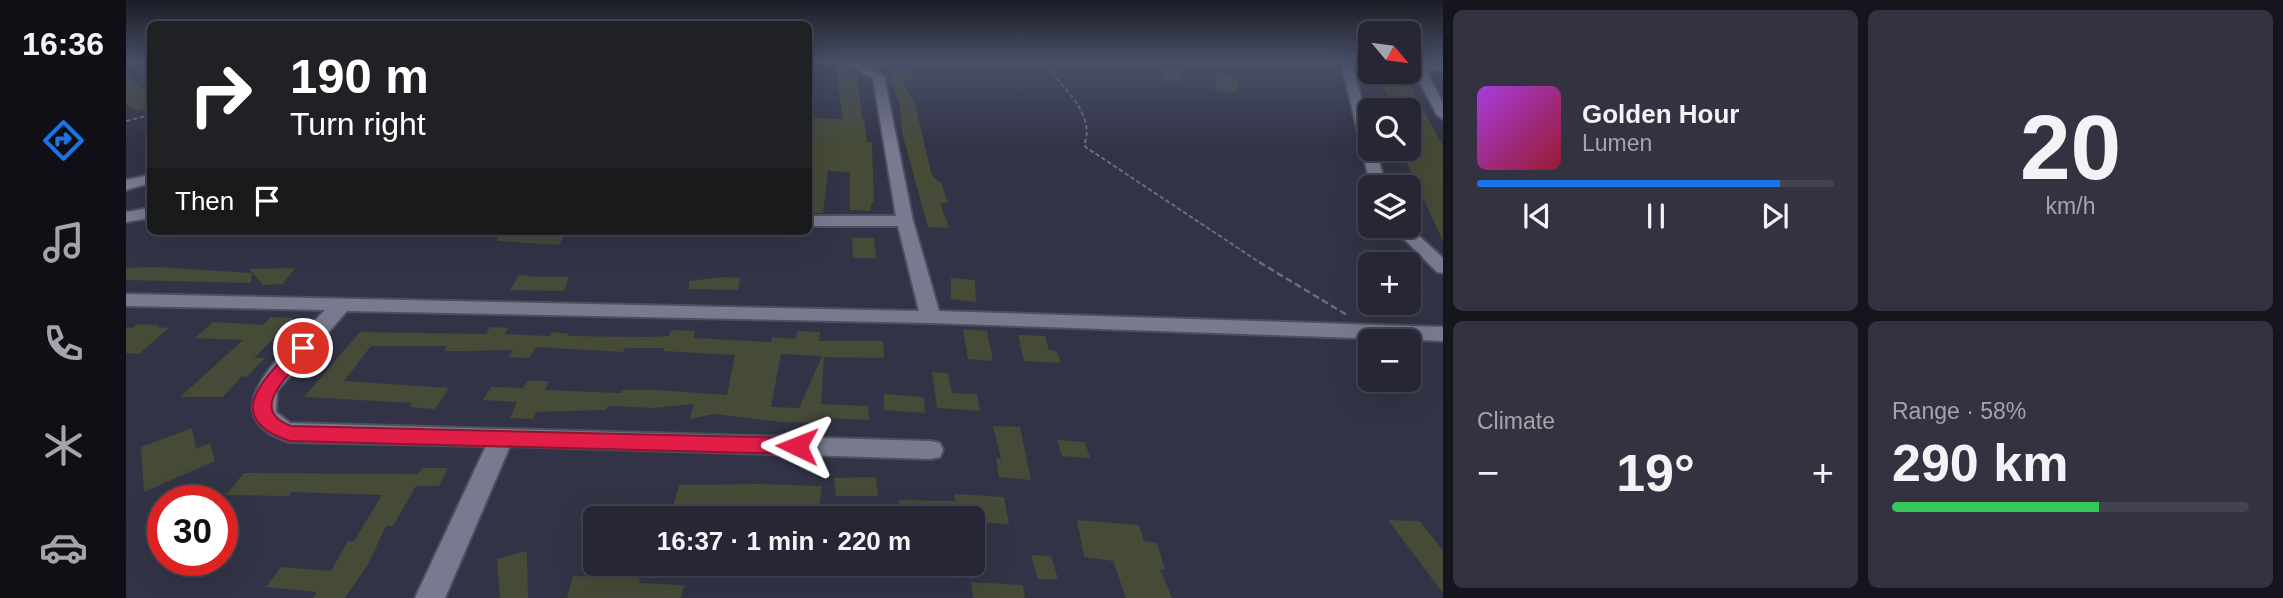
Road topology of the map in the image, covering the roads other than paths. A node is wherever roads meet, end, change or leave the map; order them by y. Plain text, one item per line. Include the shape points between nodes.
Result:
1 (881, 90) edge
2 (1353, 90) edge
3 (1428, 90) edge
4 (1443, 115) edge
5 (1376, 175) edge
6 (147, 180) edge
7 (126, 185) edge
8 (147, 214) edge
9 (126, 217) edge
10 (812, 221) edge
11 (905, 221) junction
12 (1411, 238) edge
13 (1443, 248) edge
14 (1423, 250) junction
15 (1443, 268) edge
16 (136, 300) edge
17 (340, 306) junction
18 (126, 316) edge
19 (931, 317) junction
20 (1443, 334) edge
21 (502, 437) junction
22 (931, 450) dead end
23 (430, 598) edge

1 - 11 street
2 - 5 street
3 - 4 street
6 - 7 street
8 - 9 street
10 - 11 street
11 - 19 street
12 - 14 street
13 - 14 street
14 - 15 street
16 - 17 street
16 - 18 street
17 - 19 street
17 - 21 street via 266,390 261,405 274,427 290,433
19 - 20 street
21 - 22 street
21 - 23 street

